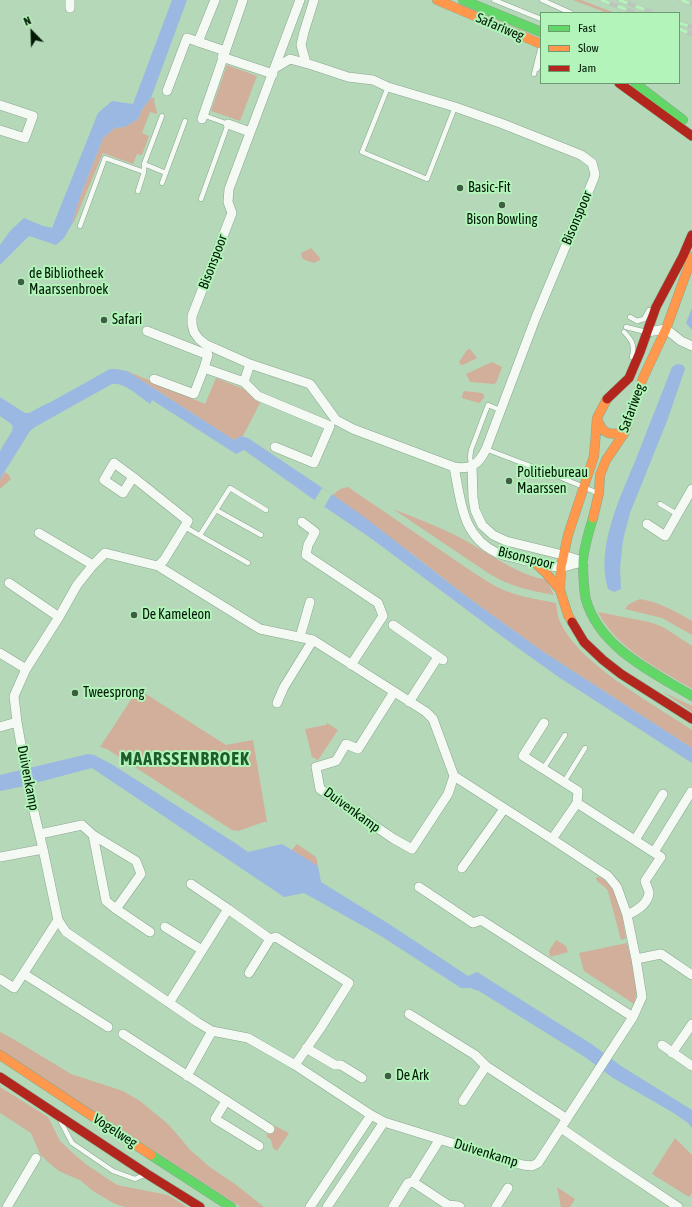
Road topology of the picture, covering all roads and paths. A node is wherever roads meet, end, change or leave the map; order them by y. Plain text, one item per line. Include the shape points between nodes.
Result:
1 (215, 0) edge
2 (243, 0) edge
3 (300, 0) edge
4 (314, 0) edge
5 (437, 0) edge
6 (464, 0) edge
7 (494, 0) edge
8 (542, 0) edge
9 (479, 4) junction
10 (569, 12) edge
11 (467, 13) junction
12 (540, 19) edge
13 (540, 32) edge
14 (198, 42) junction
15 (540, 45) edge
16 (540, 49) edge
17 (224, 54) junction
18 (306, 63) junction
19 (540, 63) edge
20 (274, 71) junction
21 (620, 84) edge
22 (636, 84) edge
23 (388, 87) junction
24 (167, 91) dead end
25 (0, 105) edge
26 (455, 107) junction
27 (162, 116) dead end
28 (202, 117) joint
29 (185, 121) dead end
30 (228, 124) junction
31 (692, 127) edge
32 (0, 130) edge
33 (250, 132) junction
34 (692, 136) edge
35 (144, 164) junction
36 (144, 172) junction
37 (166, 173) junction
38 (162, 183) dead end
39 (138, 190) dead end
40 (201, 199) dead end
41 (80, 226) dead end
42 (692, 235) edge
43 (692, 257) edge
44 (664, 292) junction
45 (630, 317) dead end
46 (666, 328) junction
47 (147, 331) dead end
48 (647, 332) junction
49 (681, 341) junction
50 (654, 344) junction
51 (692, 346) edge
52 (250, 364) junction
53 (204, 368) junction
54 (154, 378) dead end
55 (244, 382) junction
56 (621, 386) junction
57 (500, 410) junction
58 (597, 418) junction
59 (625, 432) junction
60 (275, 447) dead end
61 (486, 449) junction
62 (472, 466) junction
63 (454, 467) junction
64 (133, 477) dead end
65 (584, 488) junction
66 (692, 489) edge
67 (599, 493) junction
68 (660, 504) dead end
69 (216, 510) junction
70 (266, 510) dead end
71 (677, 514) junction
72 (302, 522) dead end
73 (647, 524) dead end
74 (185, 527) junction
75 (39, 533) dead end
76 (200, 535) junction
77 (261, 535) dead end
78 (563, 555) junction
79 (534, 562) junction
80 (583, 562) junction
81 (248, 563) dead end
82 (93, 565) junction
83 (158, 566) junction
84 (561, 567) junction
85 (9, 583) dead end
86 (560, 590) junction
87 (310, 602) dead end
88 (59, 617) junction
89 (393, 625) dead end
90 (300, 637) junction
91 (313, 640) junction
92 (0, 653) edge
93 (351, 665) junction
94 (26, 669) junction
95 (394, 692) junction
96 (692, 696) edge
97 (409, 702) junction
98 (277, 703) dead end
99 (692, 720) edge
100 (17, 722) junction
101 (544, 723) dead end
102 (0, 727) edge
103 (565, 735) dead end
104 (585, 748) dead end
105 (544, 769) junction
106 (454, 776) junction
107 (564, 782) junction
108 (691, 792) edge
109 (663, 794) dead end
110 (577, 803) junction
111 (504, 808) junction
112 (40, 834) junction
113 (93, 835) junction
114 (552, 839) junction
115 (635, 840) junction
116 (44, 849) junction
117 (654, 852) junction
118 (0, 857) edge
119 (462, 868) dead end
120 (191, 884) dead end
121 (418, 888) dead end
122 (116, 909) junction
123 (228, 909) junction
124 (627, 915) junction
125 (58, 920) junction
126 (165, 927) dead end
127 (150, 932) dead end
128 (270, 939) junction
129 (202, 950) junction
130 (636, 959) junction
131 (249, 973) dead end
132 (24, 974) junction
133 (692, 975) edge
134 (0, 979) edge
135 (169, 1003) junction
136 (410, 1014) dead end
137 (633, 1017) junction
138 (692, 1024) edge
139 (108, 1027) dead end
140 (212, 1031) junction
141 (123, 1034) dead end
142 (662, 1046) dead end
143 (306, 1048) junction
144 (672, 1053) junction
145 (0, 1055) edge
146 (295, 1065) junction
147 (486, 1066) junction
148 (692, 1066) edge
149 (187, 1076) junction
150 (0, 1077) edge
151 (362, 1078) dead end
152 (226, 1100) junction
153 (463, 1101) dead end
154 (58, 1115) junction
155 (370, 1115) junction
156 (567, 1119) junction
157 (384, 1122) junction
158 (561, 1128) junction
159 (270, 1129) dead end
160 (440, 1139) junction
161 (259, 1146) dead end
162 (36, 1158) dead end
163 (147, 1174) junction
164 (413, 1182) junction
165 (508, 1188) dead end
166 (7, 1207) edge
167 (200, 1207) edge
168 (231, 1207) edge
169 (310, 1207) edge
170 (327, 1207) edge
171 (393, 1207) edge
172 (460, 1207) edge
173 (496, 1207) edge
174 (678, 1207) edge

1 - 14 street
2 - 17 street
3 - 20 street, Bisonspoor
4 - 18 street via 301,45
5 - 11 street, Safariweg
6 - 9 street, Safariweg
7 - 12 lane
8 - 10 lane
9 - 11 lane
9 - 13 street, Safariweg
11 - 15 street, Safariweg
14 - 17 street
14 - 24 street via 187,38
16 - 19 lane via 534,74
17 - 20 street
17 - 28 street
18 - 20 street, Bisonspoor via 290,59
18 - 23 street, Bisonspoor via 348,77 373,80
20 - 33 street, Bisonspoor
21 - 34 street
22 - 31 street
23 - 26 street, Bisonspoor
23 - 26 lane via 362,152 427,179
25 - 32 street via 33,116 25,138
26 - 57 street, Bisonspoor via 581,155 592,163 594,174
27 - 35 lane
28 - 30 lane
29 - 37 lane
30 - 33 street
30 - 40 lane
33 - 52 street, Bisonspoor via 229,190 228,202 232,213 192,316 194,332 205,344
35 - 36 lane
35 - 37 lane
36 - 39 lane
36 - 41 lane via 105,158
37 - 38 lane
42 - 44 street, Safariweg
43 - 46 street, Safariweg
44 - 45 lane via 654,300 644,319 637,321
44 - 48 street, Safariweg
46 - 48 street
46 - 49 street
46 - 50 street, Safariweg
47 - 53 street via 208,355
48 - 50 lane
48 - 56 street, Safariweg via 630,378
48 - 56 lane, Safariweg via 625,329 632,340 633,352
49 - 50 street
49 - 51 street
50 - 59 street, Safariweg
52 - 55 street
52 - 63 street, Bisonspoor via 310,384 336,420 353,429
53 - 54 street via 194,394
53 - 55 street
55 - 60 street via 258,396 330,426 314,463
56 - 58 street, Safariweg via 606,400
57 - 61 street, Bisonspoor
57 - 62 lane via 488,405 471,450
58 - 59 street via 601,429 607,433
58 - 65 street, Safariweg via 594,456
59 - 67 street, Safariweg via 606,460 600,475
61 - 62 street, Bisonspoor via 482,458
61 - 65 lane
62 - 63 street, Bisonspoor
62 - 78 street, Bisonspoor via 475,510 482,525 493,536 506,542
63 - 79 street, Bisonspoor via 465,518 473,534 485,546 498,553
64 - 74 street via 188,521
65 - 67 lane
65 - 78 street, Safariweg
66 - 71 street
67 - 80 street, Safariweg
68 - 71 lane
69 - 70 lane via 230,488
69 - 76 lane
69 - 77 lane
71 - 73 street via 665,536
72 - 93 street via 315,532 306,555 378,603 383,616
74 - 76 lane
74 - 83 street
75 - 82 street
76 - 81 lane
78 - 80 street
78 - 84 street, Safariweg
79 - 84 street, Bisonspoor
79 - 86 street
80 - 84 street, Bisonspoor
80 - 96 street, Safariweg via 586,599 597,624 618,648
82 - 83 street, Duivenkamp via 105,553
82 - 88 street, Duivenkamp via 77,585
83 - 90 street, Duivenkamp via 260,629
84 - 86 street, Safariweg
85 - 88 street
86 - 99 street, Safariweg via 568,615 584,642 621,674
87 - 90 street
88 - 94 street, Duivenkamp
89 - 97 street via 441,658
90 - 91 street, Duivenkamp
91 - 93 street, Duivenkamp
91 - 98 street
92 - 94 street
93 - 95 street, Duivenkamp
94 - 100 street, Duivenkamp via 14,696
95 - 97 street, Duivenkamp
95 - 106 street, Duivenkamp via 358,749 346,744 336,761 316,767 320,789 412,849 448,794
97 - 106 street, Duivenkamp via 433,719
100 - 102 street
100 - 112 street, Duivenkamp
101 - 105 street via 523,756
103 - 105 lane
104 - 107 lane
105 - 107 street
106 - 111 street, Duivenkamp
107 - 110 street via 578,790
108 - 117 street
109 - 115 street
110 - 114 street
110 - 115 street
111 - 114 street, Duivenkamp
111 - 119 street
112 - 113 street via 82,825
112 - 116 street, Duivenkamp
113 - 122 street via 106,901
113 - 122 street via 136,861 141,874
114 - 124 street, Duivenkamp via 608,876 617,887
115 - 117 street
116 - 118 street
116 - 125 street, Duivenkamp
117 - 124 street via 661,857 645,881 649,893 646,903
120 - 123 street
121 - 137 street via 473,923 481,920
122 - 127 street
123 - 128 street
123 - 129 street
124 - 130 street, Duivenkamp
125 - 132 street
125 - 135 street, Duivenkamp via 66,932
126 - 129 street
128 - 131 street
128 - 143 street via 276,937 349,983
129 - 135 street
130 - 133 street via 661,954
130 - 137 street, Duivenkamp via 642,997
132 - 134 street via 14,988
132 - 139 street
135 - 140 street, Duivenkamp
136 - 147 street via 475,1055
137 - 156 street, Duivenkamp
138 - 144 street
140 - 146 street, Duivenkamp via 248,1038
140 - 149 street
141 - 149 street
142 - 144 street
143 - 146 street
143 - 151 street
144 - 148 street
145 - 168 street, Vogelweg
146 - 155 street, Duivenkamp
147 - 153 street
147 - 156 street
149 - 152 street
150 - 154 street, Vogelweg
152 - 159 street
152 - 161 street via 215,1119
154 - 163 street, Vogelweg
154 - 163 lane via 72,1143 113,1171 135,1179
155 - 157 street, Duivenkamp
155 - 169 street
156 - 158 street, Duivenkamp
157 - 160 street, Duivenkamp
157 - 170 street
158 - 160 street, Duivenkamp via 538,1163 532,1166
158 - 174 street
160 - 164 street, Duivenkamp
162 - 166 street
163 - 167 street, Vogelweg
164 - 171 street, Duivenkamp via 408,1183
164 - 172 street via 448,1205
165 - 173 street, Duivenkamp

